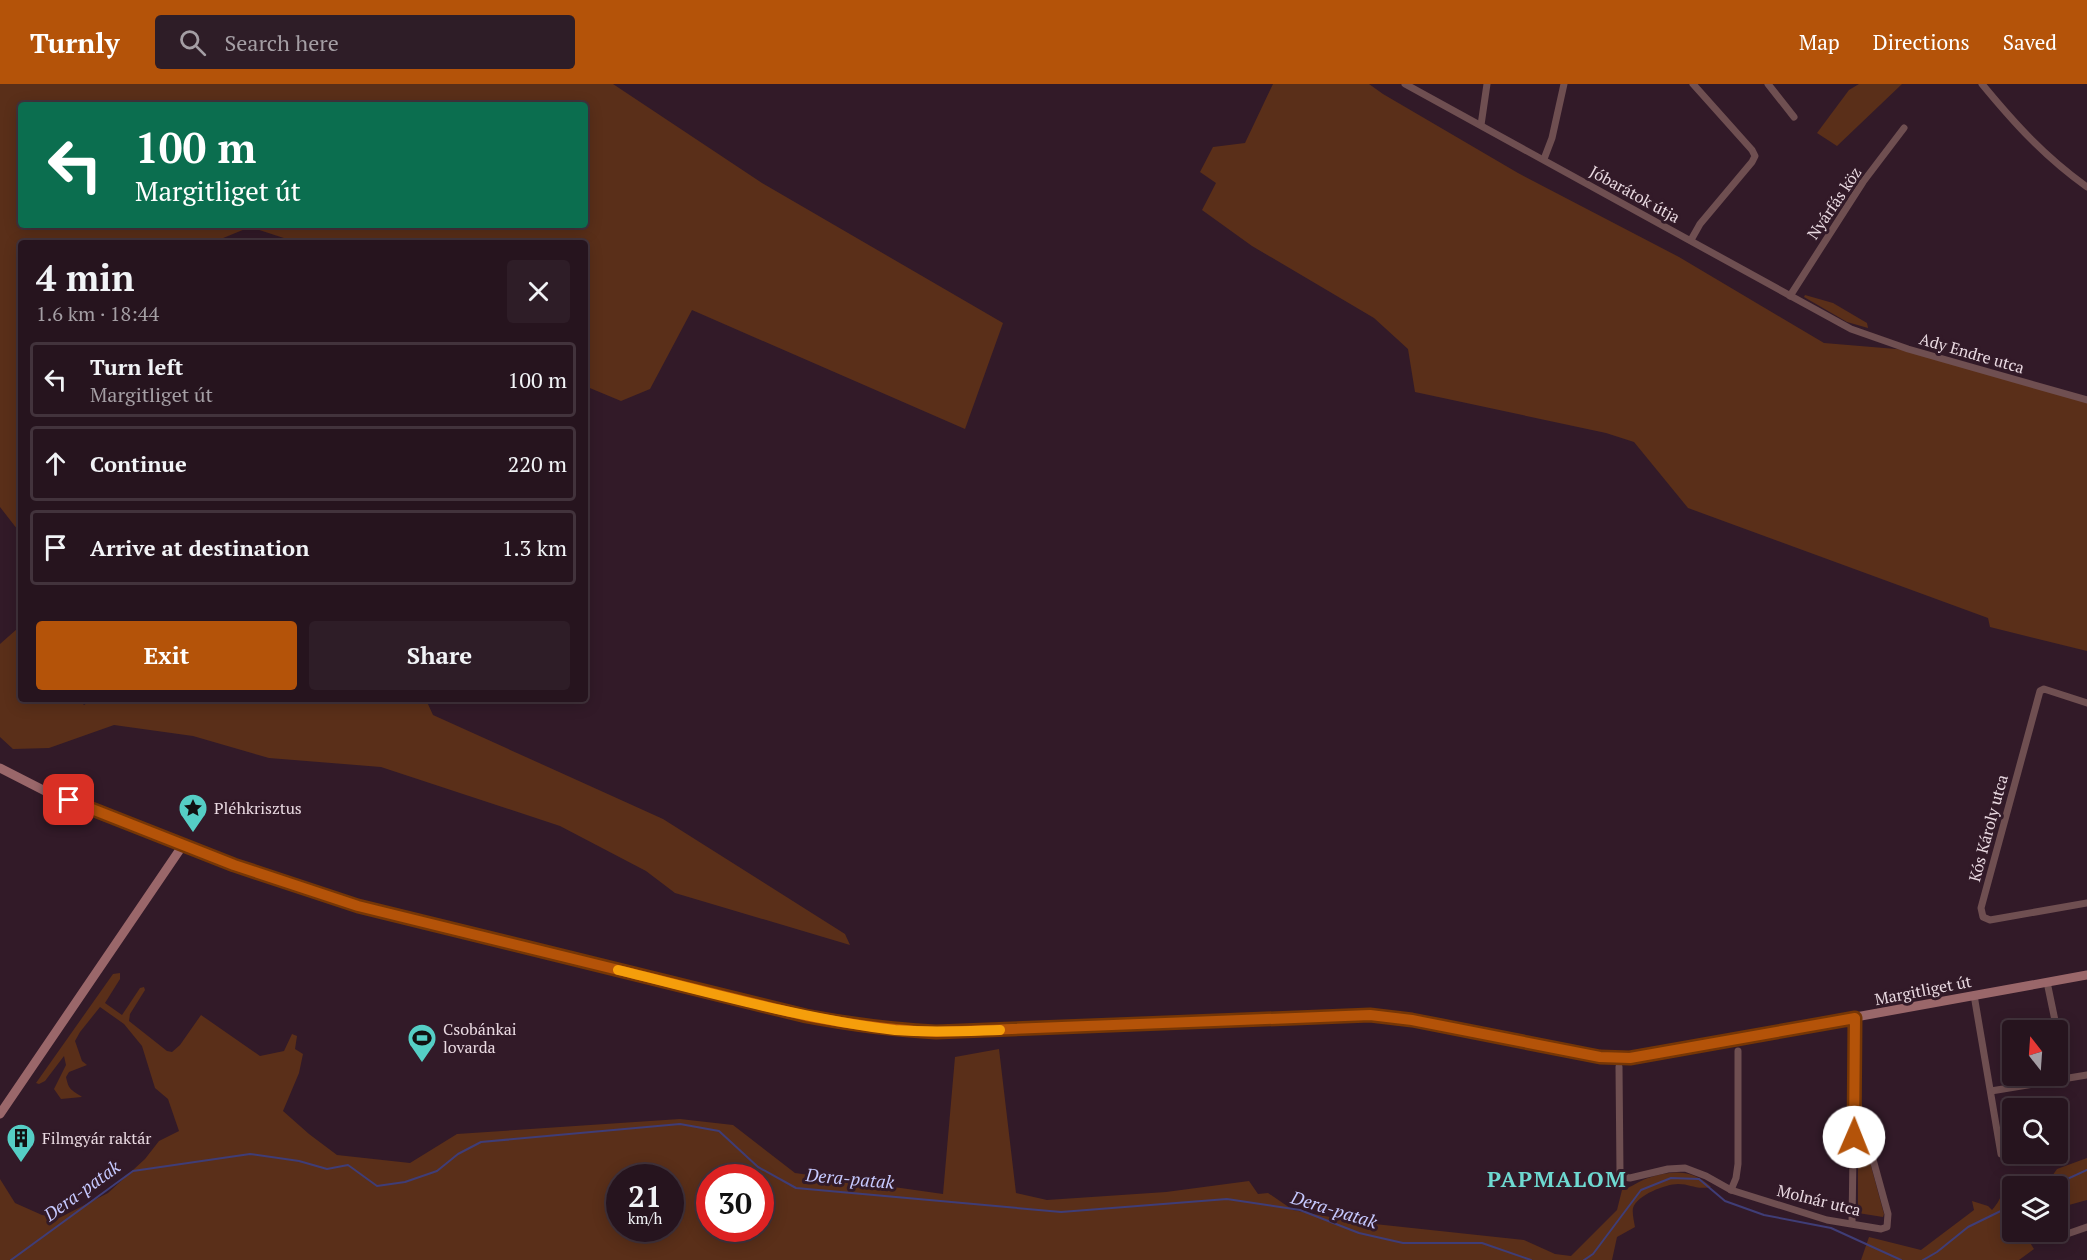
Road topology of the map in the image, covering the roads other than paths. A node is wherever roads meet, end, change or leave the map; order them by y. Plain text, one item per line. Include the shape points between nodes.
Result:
1 (1405, 84) edge
2 (1487, 84) edge
3 (1564, 84) edge
4 (1693, 84) edge
5 (1768, 84) edge
6 (1982, 84) edge
7 (1412, 86) edge
8 (1794, 117) dead end
9 (1481, 125) junction
10 (1904, 128) dead end
11 (1544, 159) junction
12 (2087, 187) edge
13 (1691, 240) junction
14 (1790, 296) junction
15 (1851, 329) joint
16 (2087, 400) edge
17 (2087, 703) edge
18 (0, 768) edge
19 (183, 845) junction
20 (2087, 903) edge
21 (2087, 975) edge
22 (2047, 982) junction
23 (1974, 995) junction
24 (1855, 1018) junction
25 (2055, 1020) edge
26 (1738, 1051) dead end
27 (1619, 1067) dead end
28 (2087, 1075) edge
29 (1991, 1091) junction
30 (1855, 1094) junction
31 (0, 1114) edge
32 (2001, 1154) dead end
33 (1731, 1190) junction
34 (1852, 1223) junction
35 (2087, 1227) edge
36 (2068, 1234) edge

1 - 7 street, Jóbarátok útja
2 - 9 street
3 - 11 street
4 - 13 street via 1755,156
5 - 8 street
6 - 12 street via 2027,137
7 - 9 street, Jóbarátok útja
9 - 11 street, Jóbarátok útja
10 - 14 street, Nyárfás köz via 1863,182
11 - 13 street, Jóbarátok útja
13 - 14 street, Jóbarátok útja
14 - 15 street, Jóbarátok útja
15 - 16 street, Ady Endre utca
17 - 20 street, Kós Károly utca via 2040,691 1981,908 1983,917 1990,920
18 - 19 main road, Margitliget út via 47,792
19 - 24 main road, Margitliget út via 358,906 794,1013 898,1030 948,1032 1370,1015 1618,1058
19 - 31 main road
21 - 22 main road, Margitliget út
22 - 23 main road, Margitliget út
22 - 25 street
23 - 24 main road, Margitliget út
23 - 29 street
24 - 30 street
26 - 33 street via 1738,1164
27 - 33 street, Molnár utca via 1623,1177 1685,1168
28 - 29 street
29 - 32 street
30 - 34 street
30 - 34 street, Molnár utca via 1888,1214 1887,1227 1881,1229
33 - 34 street, Molnár utca via 1827,1220
35 - 36 street

